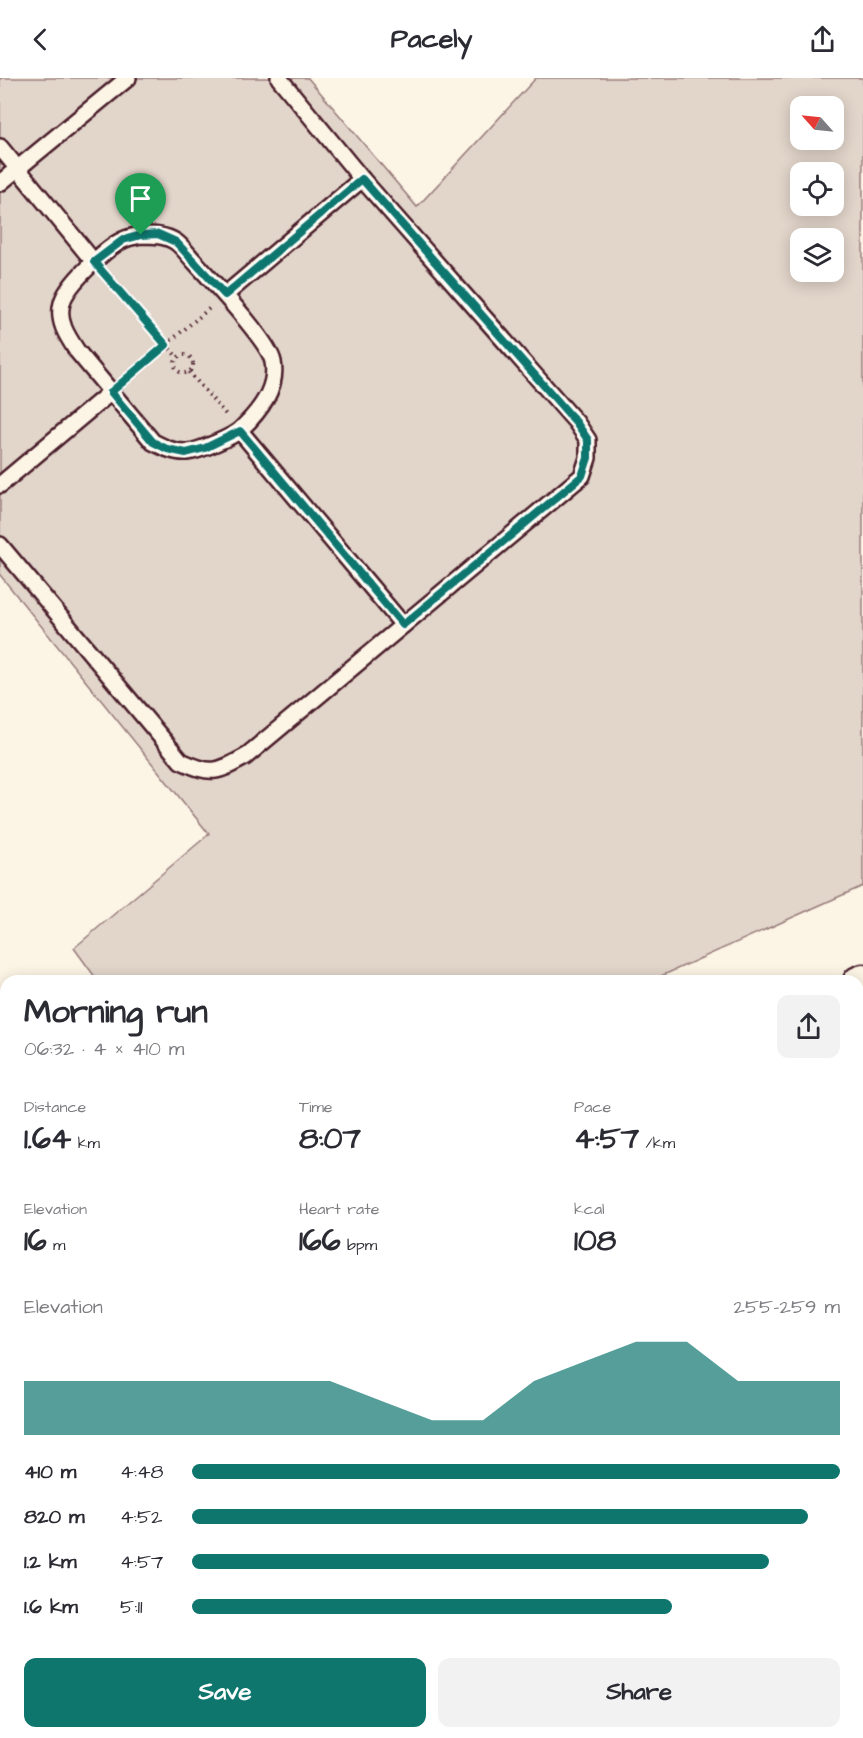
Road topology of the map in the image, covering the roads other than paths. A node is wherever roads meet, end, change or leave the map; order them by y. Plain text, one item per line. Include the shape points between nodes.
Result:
1 (128, 78) edge
2 (279, 78) edge
3 (0, 147) edge
4 (17, 168) junction
5 (362, 179) junction
6 (0, 183) edge
7 (94, 262) junction
8 (225, 295) junction
9 (111, 392) junction
10 (240, 431) junction
11 (0, 485) edge
12 (0, 544) edge
13 (403, 625) junction

1 - 4 lane
2 - 5 lane
3 - 4 lane
4 - 6 lane
4 - 7 lane
5 - 8 lane
5 - 13 lane via 588,440 582,476
7 - 8 lane via 123,240 158,234 176,242
7 - 9 lane via 62,302 61,319 71,343
8 - 10 lane via 273,360 274,376 268,396
9 - 10 lane via 153,442 167,449 186,453
9 - 11 lane
10 - 13 lane
12 - 13 lane via 181,761 202,771 221,770 245,757

